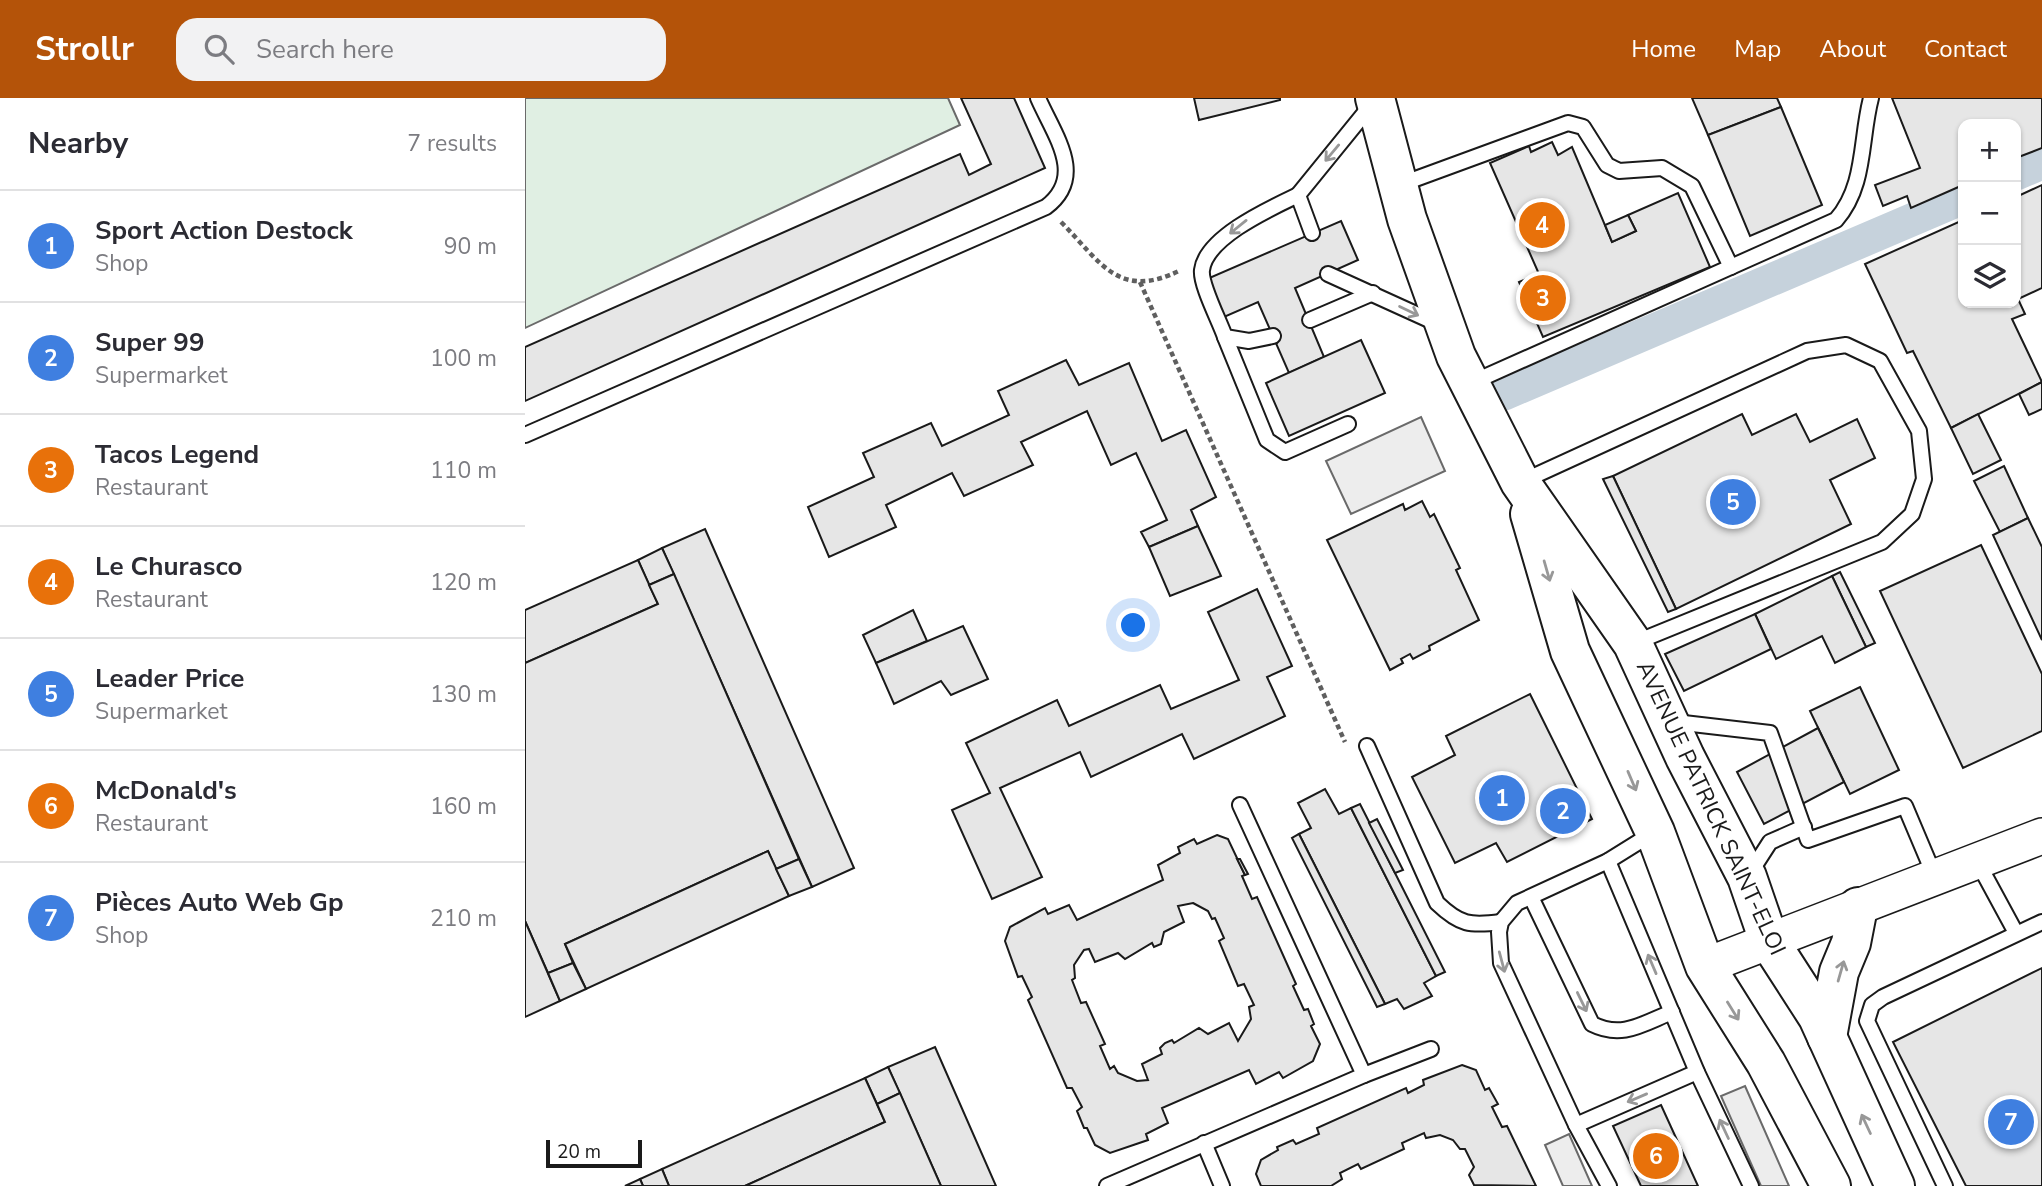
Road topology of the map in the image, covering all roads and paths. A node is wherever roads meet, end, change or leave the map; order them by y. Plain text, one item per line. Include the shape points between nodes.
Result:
1 (1038, 98) edge
2 (1871, 98) edge
3 (1375, 99) edge
4 (1397, 185) junction
5 (1298, 195) junction
6 (1045, 207) junction
7 (1312, 233) dead end
8 (1206, 258) junction
9 (1731, 267) junction
10 (1328, 274) dead end
11 (1140, 282) junction
12 (1373, 293) junction
13 (1310, 320) dead end
14 (1446, 328) junction
15 (1273, 336) dead end
16 (1225, 337) junction
17 (1470, 383) junction
18 (1348, 424) dead end
19 (525, 435) edge
20 (1520, 482) junction
21 (1633, 644) junction
22 (1667, 718) junction
23 (1367, 746) dead end
24 (1350, 754) dead end
25 (1240, 805) dead end
26 (1804, 827) junction
27 (1655, 832) junction
28 (2042, 836) edge
29 (1608, 861) junction
30 (1977, 861) junction
31 (1747, 877) junction
32 (1935, 877) junction
33 (1531, 897) junction
34 (1858, 907) junction
35 (1501, 922) junction
36 (2042, 922) edge
37 (2016, 933) junction
38 (1769, 941) junction
39 (1705, 966) junction
40 (1672, 1012) junction
41 (1827, 1037) junction
42 (1431, 1049) dead end
43 (1766, 1063) junction
44 (1697, 1072) junction
45 (1364, 1075) junction
46 (1576, 1125) junction
47 (1204, 1143) junction
48 (1107, 1186) edge
49 (1222, 1186) edge
50 (1609, 1186) edge
51 (1751, 1186) edge
52 (1807, 1186) edge
53 (1831, 1186) edge
54 (1895, 1186) edge
55 (1945, 1186) edge

1 - 6 lane via 1068,168 1062,191
2 - 9 lane via 1850,205 1836,220
3 - 4 main road, AVENUE PATRICK SAINT-ELOI
3 -> 5 lane
4 - 9 lane via 1568,123 1583,127 1607,165 1619,171 1662,168 1692,186
4 - 14 main road, AVENUE PATRICK SAINT-ELOI
5 - 7 lane
5 -> 8 lane via 1240,224
6 - 11 path via 1118,279
6 - 19 lane
8 - 11 path via 1174,274
8 - 16 lane via 1201,272
9 - 17 lane
10 - 12 lane
11 - 24 path
12 - 13 lane
12 -> 14 lane
14 - 17 main road, AVENUE PATRICK SAINT-ELOI
15 - 16 lane via 1249,341
16 - 18 lane via 1268,440 1285,452
17 - 20 main road, AVENUE PATRICK SAINT-ELOI
20 - 21 main road, AVENUE PATRICK SAINT-ELOI
20 - 21 lane via 1807,351 1846,345 1880,361 1919,432 1924,479 1912,514 1882,542
20 -> 27 main road, AVENUE PATRICK SAINT-ELOI via 1570,651
21 - 22 main road, AVENUE PATRICK SAINT-ELOI
22 - 26 lane via 1770,733
22 - 31 main road, AVENUE PATRICK SAINT-ELOI
23 - 35 lane via 1437,903 1454,919 1477,925
25 - 45 lane
26 - 31 lane via 1770,842
26 - 32 lane via 1808,840 1905,806
27 - 29 lane
27 - 39 main road, AVENUE PATRICK SAINT-ELOI
28 - 30 street
29 - 33 lane
40 -> 29 lane
30 - 32 street
30 - 37 lane
31 - 38 main road, AVENUE PATRICK SAINT-ELOI
32 - 34 street
33 - 35 lane via 1510,908
33 -> 40 lane via 1592,1024 1621,1032
34 - 38 street
41 -> 34 main road
35 -> 46 lane via 1500,963
36 - 37 lane
37 - 55 lane via 1883,996 1868,1013 1867,1021
38 - 39 street
38 - 41 main road, AVENUE PATRICK SAINT-ELOI
39 -> 43 main road, AVENUE PATRICK SAINT-ELOI
40 - 44 lane
54 -> 41 main road, AVENUE PATRICK SAINT-ELOI
42 - 45 lane
43 - 52 main road
43 - 53 main road, AVENUE PATRICK SAINT-ELOI
44 -> 46 lane
51 -> 44 lane
45 - 47 lane
46 - 50 lane
47 - 48 lane
47 - 49 lane

